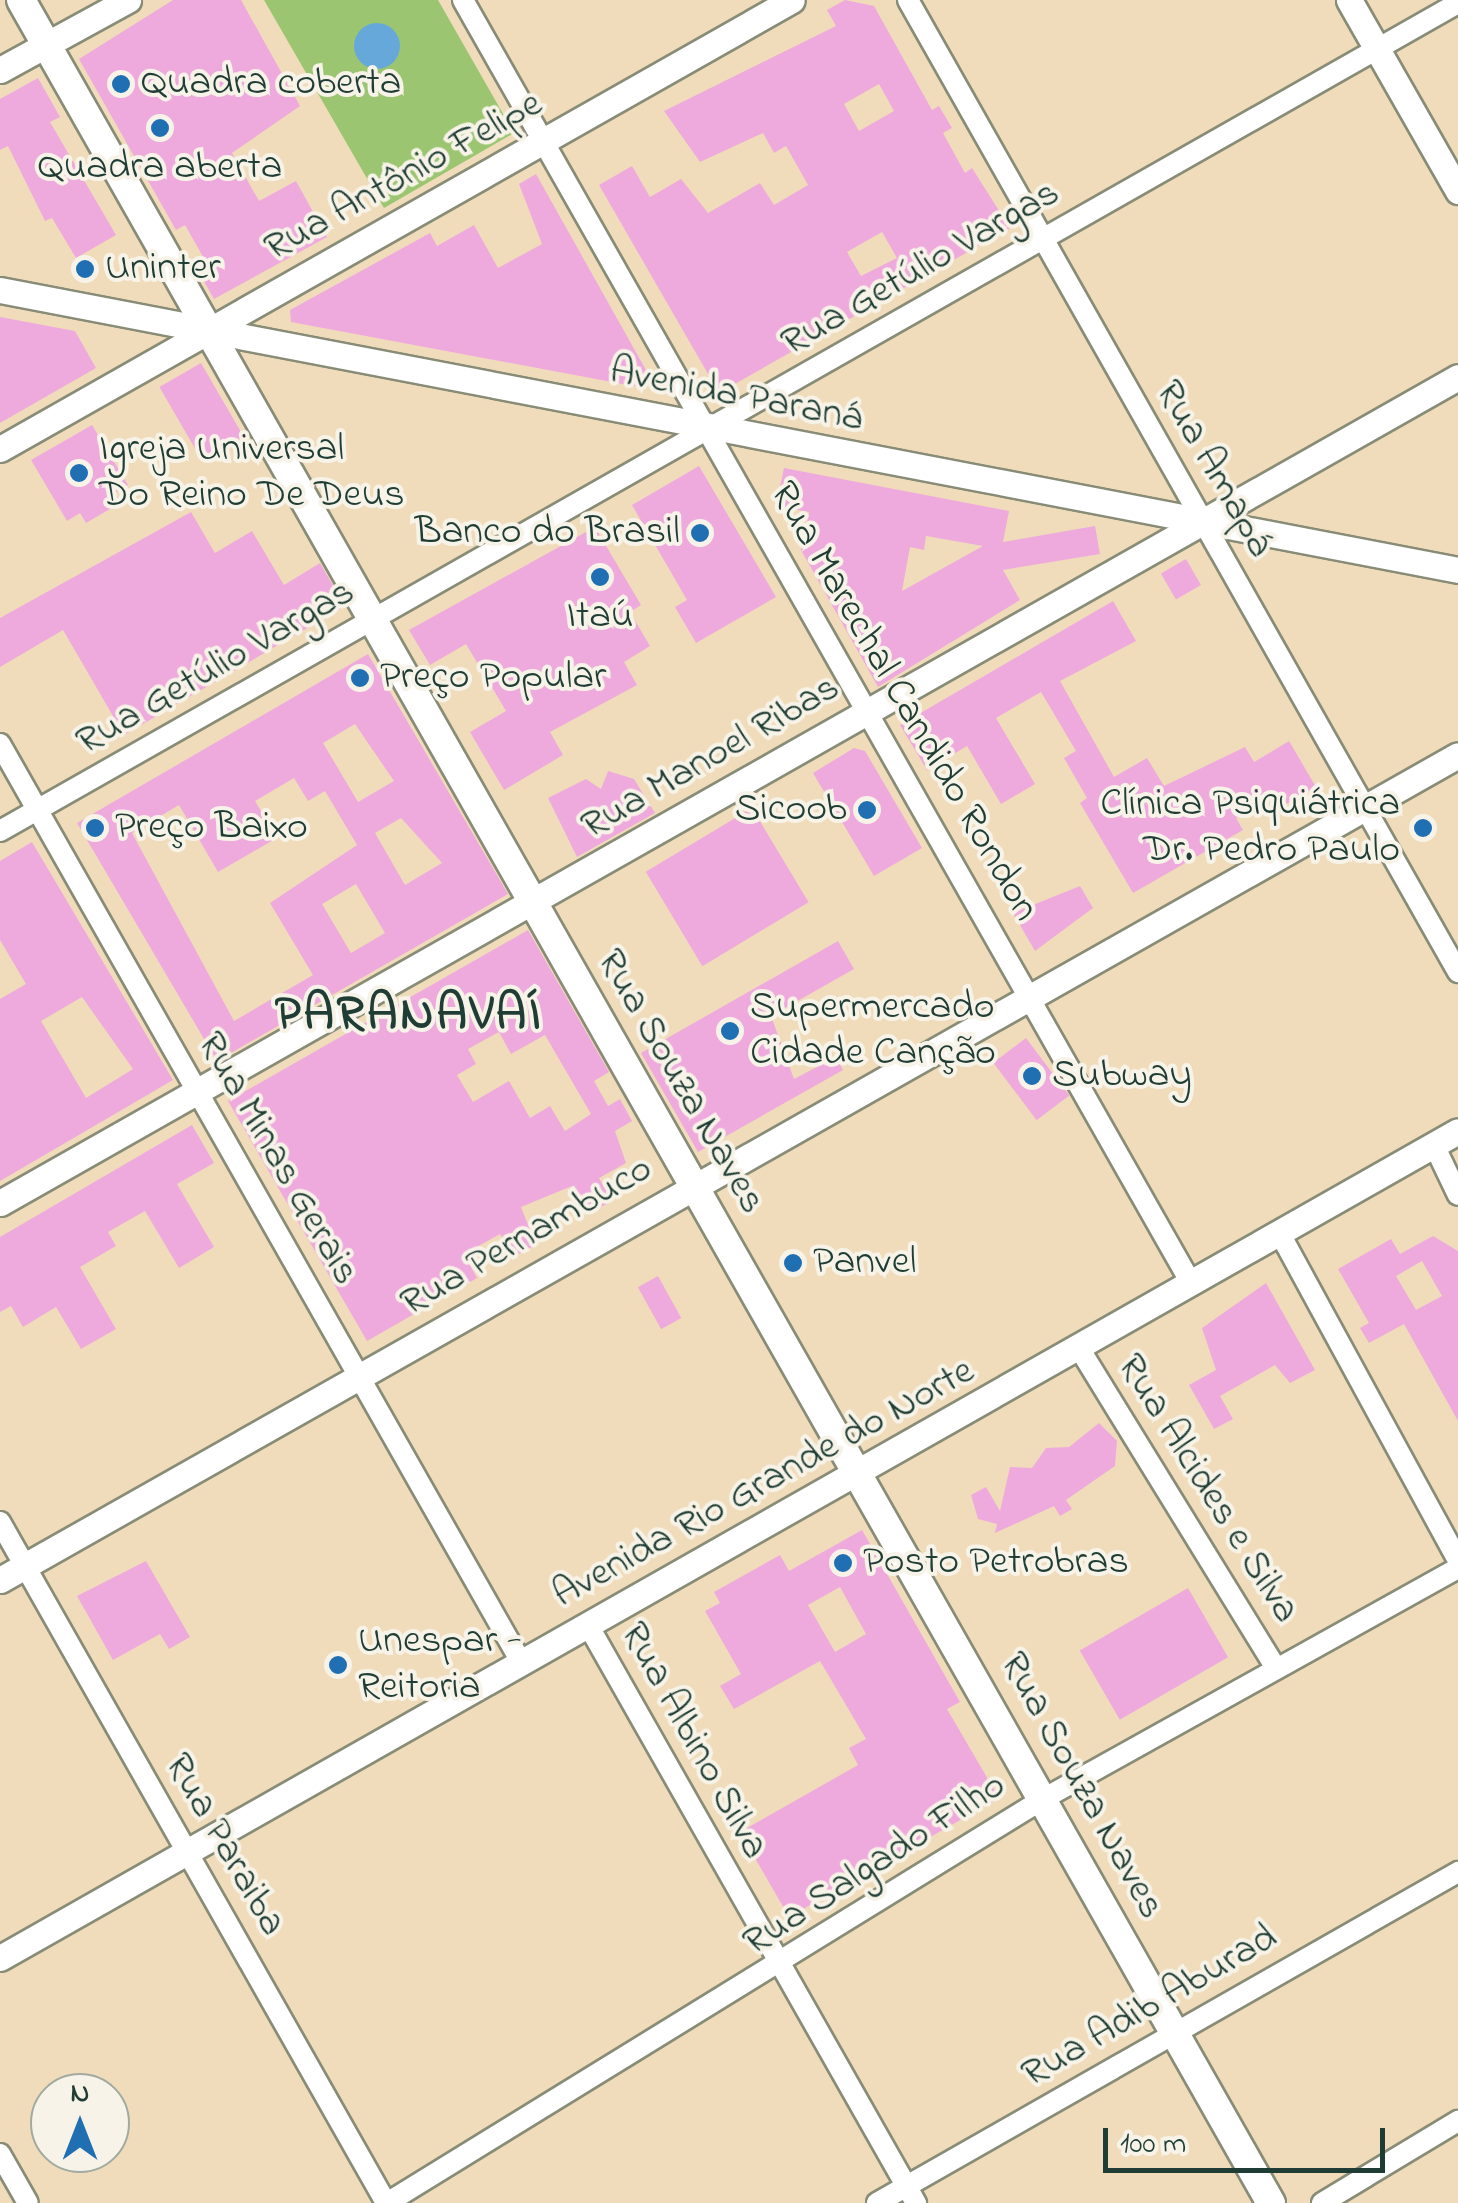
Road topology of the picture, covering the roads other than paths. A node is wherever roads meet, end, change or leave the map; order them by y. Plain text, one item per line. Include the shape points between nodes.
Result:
1 (21, 0) edge
2 (128, 0) edge
3 (463, 0) edge
4 (792, 0) edge
5 (908, 0) edge
6 (1349, 0) edge
7 (1458, 3) edge
8 (46, 44) junction
9 (1377, 48) junction
10 (0, 70) edge
11 (546, 141) junction
12 (1458, 191) edge
13 (1043, 240) junction
14 (0, 290) edge
15 (208, 330) junction
16 (1458, 377) edge
17 (709, 430) junction
18 (0, 449) edge
19 (1204, 522) junction
20 (1458, 570) edge
21 (372, 620) junction
22 (868, 712) junction
23 (0, 744) edge
24 (1458, 755) edge
25 (1364, 807) junction
26 (38, 810) junction
27 (0, 832) edge
28 (532, 902) junction
29 (1458, 972) edge
30 (1030, 996) junction
31 (197, 1092) junction
32 (1458, 1132) edge
33 (1434, 1145) junction
34 (692, 1184) junction
35 (1458, 1194) edge
36 (0, 1204) edge
37 (1278, 1232) junction
38 (1191, 1283) junction
39 (1079, 1348) junction
40 (361, 1376) junction
41 (860, 1476) junction
42 (0, 1522) edge
43 (1458, 1564) edge
44 (25, 1566) junction
45 (0, 1580) edge
46 (588, 1625) junction
47 (522, 1662) junction
48 (1275, 1667) junction
49 (1043, 1799) junction
50 (187, 1852) junction
51 (1458, 1872) edge
52 (0, 1958) edge
53 (777, 1965) junction
54 (1175, 2034) junction
55 (1458, 2121) edge
56 (0, 2154) edge
57 (912, 2194) edge
58 (28, 2203) edge
59 (387, 2203) edge
60 (876, 2203) edge
61 (1271, 2203) edge
62 (1322, 2203) edge

1 - 8 main road, Rua Souza Naves
2 - 8 street
3 - 11 street, Rua Marechal Candido Rondon
4 - 11 street, Rua Antônio Felipe
5 - 13 street, Rua Amapá
6 - 9 street
7 - 9 street, Rua Getúlio Vargas
8 - 10 street
8 - 15 main road, Rua Souza Naves
9 - 12 street
9 - 13 street, Rua Getúlio Vargas
11 - 15 street, Rua Antônio Felipe
11 - 17 street, Rua Marechal Candido Rondon
13 - 17 street, Rua Getúlio Vargas
13 - 19 street, Rua Amapá
14 - 15 street, Avenida Paraná
15 - 17 street, Avenida Paraná
15 - 18 street, Rua Antônio Felipe
15 - 21 main road, Rua Souza Naves
16 - 19 street, Rua Manoel Ribas
17 - 19 street, Avenida Paraná
17 - 21 street, Rua Getúlio Vargas
17 - 22 street, Rua Marechal Candido Rondon
19 - 20 street, Avenida Paraná
19 - 22 street, Rua Manoel Ribas
19 - 25 street, Rua Amapá
21 - 26 street, Rua Getúlio Vargas
21 - 28 main road, Rua Souza Naves
22 - 28 street, Rua Manoel Ribas
22 - 30 street, Rua Marechal Candido Rondon
23 - 26 street, Rua Minas Gerais
24 - 25 street, Rua Pernambuco
25 - 29 street, Rua Amapá
25 - 30 street, Rua Pernambuco
26 - 27 street, Rua Getúlio Vargas
26 - 31 street, Rua Minas Gerais
28 - 31 street, Rua Manoel Ribas
28 - 34 main road, Rua Souza Naves
30 - 34 street, Rua Pernambuco
30 - 38 street, Rua Marechal Candido Rondon
31 - 36 street, Rua Manoel Ribas
31 - 40 street, Rua Minas Gerais
32 - 33 street, Avenida Rio Grande do Norte
33 - 35 street
33 - 37 street, Avenida Rio Grande do Norte
34 - 40 street, Rua Pernambuco
34 - 41 main road, Rua Souza Naves
37 - 38 street, Avenida Rio Grande do Norte
37 - 43 street
38 - 39 street, Avenida Rio Grande do Norte
39 - 41 street, Avenida Rio Grande do Norte
39 - 48 street, Rua Alcides e Silva
40 - 44 street, Rua Pernambuco
40 - 47 street, Rua Minas Gerais
41 - 46 street, Avenida Rio Grande do Norte
41 - 49 main road, Rua Souza Naves
42 - 44 street, Rua Paraiba
43 - 48 street, Rua Salgado Filho
44 - 45 street, Rua Pernambuco
44 - 50 street, Rua Paraiba
46 - 47 street, Avenida Rio Grande do Norte
46 - 53 street, Rua Albino Silva
47 - 50 street, Avenida Rio Grande do Norte
48 - 49 street, Rua Salgado Filho
49 - 53 street, Rua Salgado Filho
49 - 54 main road, Rua Souza Naves
50 - 52 street, Avenida Rio Grande do Norte
50 - 59 street, Rua Paraiba
51 - 54 street, Rua Adib Aburad
53 - 57 street, Rua Albino Silva
53 - 59 street, Rua Salgado Filho
54 - 57 street, Rua Adib Aburad
54 - 61 main road, Rua Souza Naves
55 - 62 street
56 - 58 street
57 - 60 street, Rua Adib Aburad

